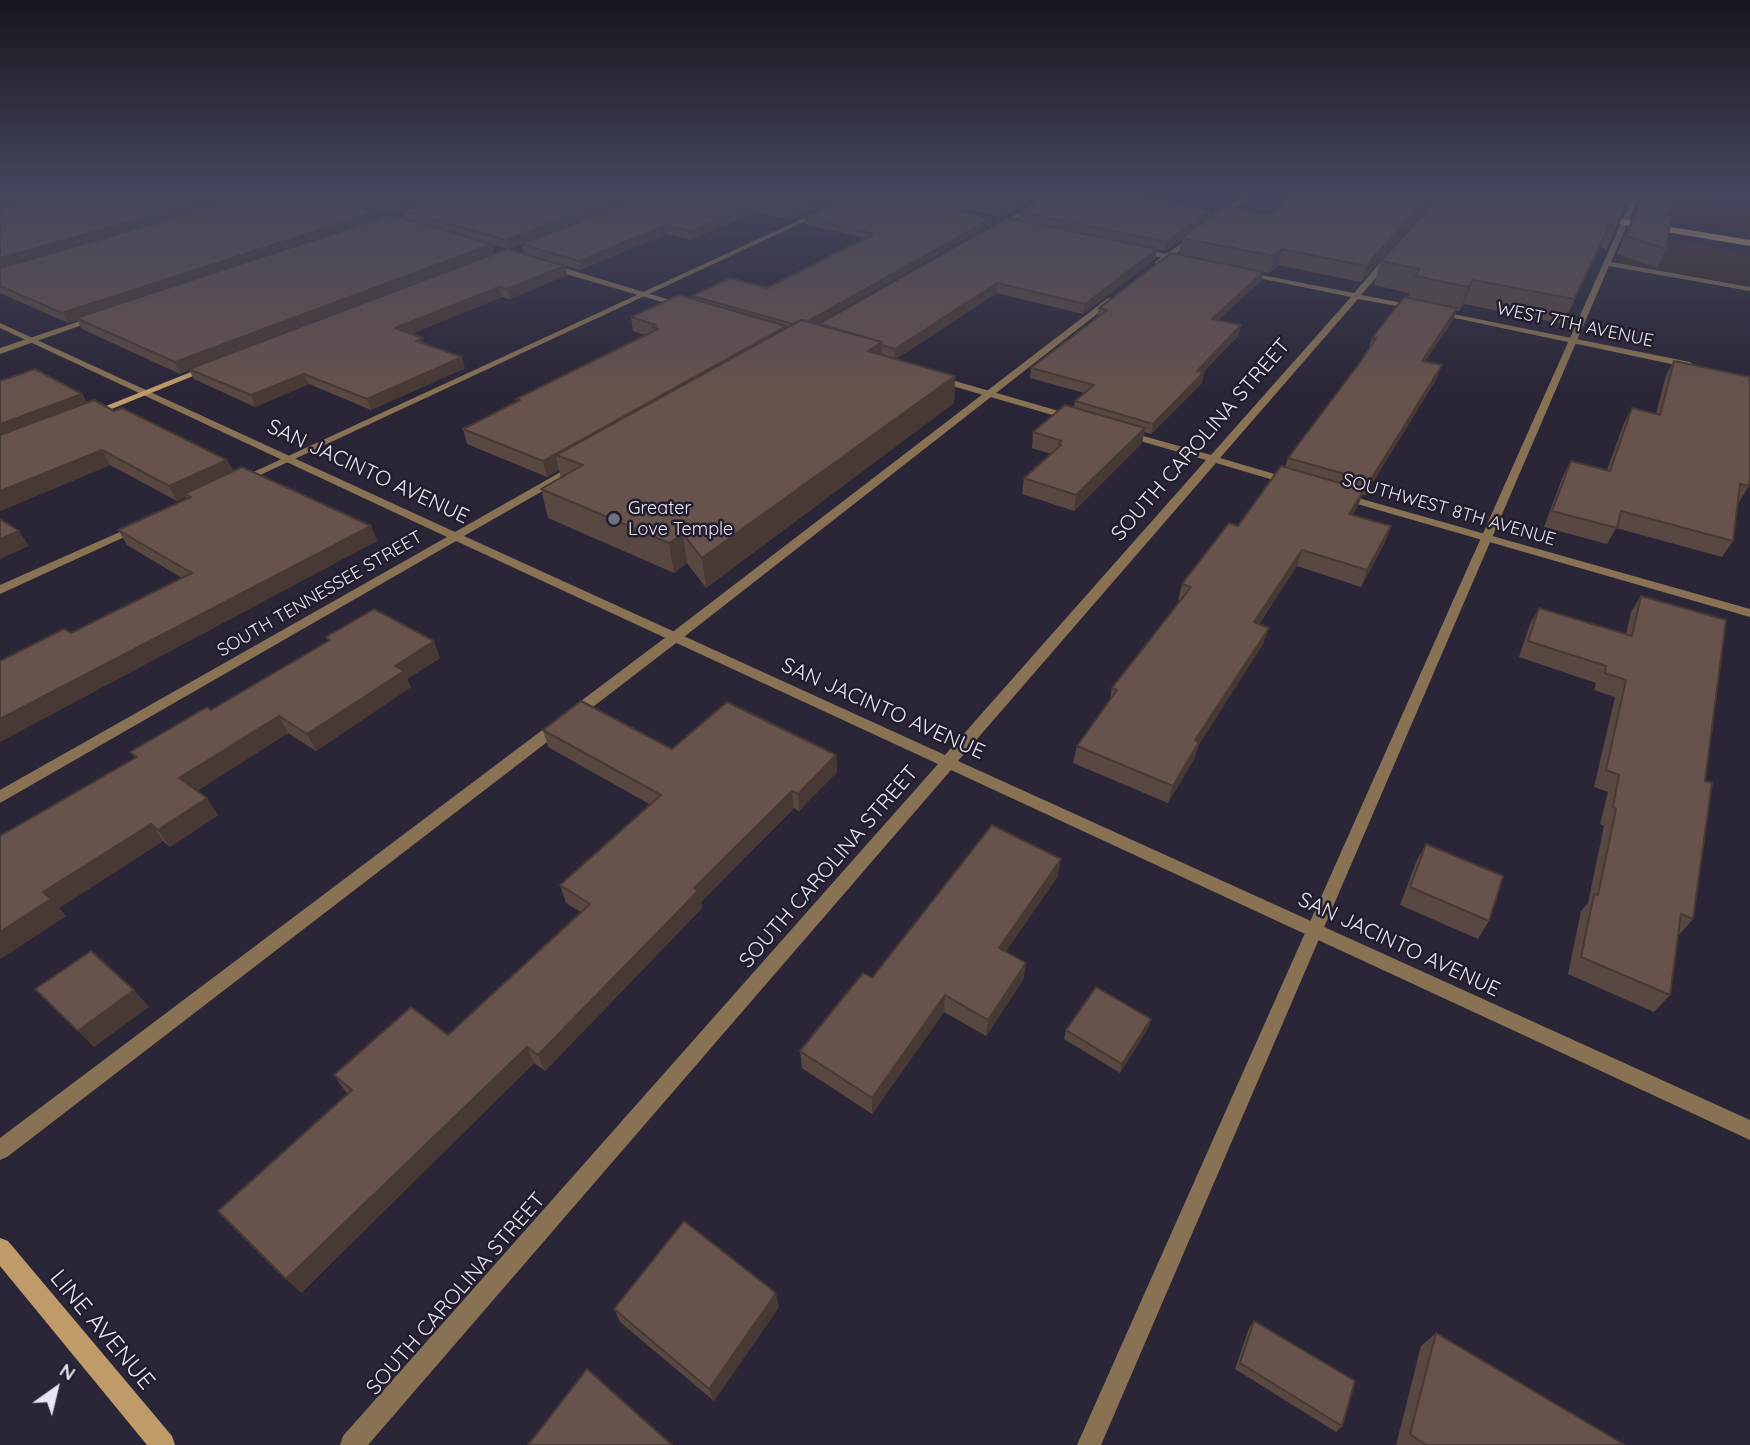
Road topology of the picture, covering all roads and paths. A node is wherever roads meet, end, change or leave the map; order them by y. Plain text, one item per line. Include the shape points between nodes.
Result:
1 (715, 259) edge
2 (1164, 259) edge
3 (1183, 259) edge
4 (1388, 259) edge
5 (1610, 259) edge
6 (535, 262) edge
7 (1194, 262) edge
8 (1608, 264) junction
9 (1235, 271) edge
10 (1147, 273) edge
11 (1750, 289) edge
12 (642, 293) junction
13 (1356, 296) junction
14 (1115, 297) edge
15 (695, 308) edge
16 (113, 313) edge
17 (0, 325) edge
18 (33, 340) junction
19 (1574, 341) junction
20 (0, 351) edge
21 (217, 365) edge
22 (1696, 366) edge
23 (922, 374) edge
24 (146, 393) junction
25 (989, 393) junction
26 (84, 416) edge
27 (1080, 421) edge
28 (1120, 432) edge
29 (288, 458) junction
30 (1211, 459) junction
31 (587, 461) edge
32 (1304, 485) edge
33 (225, 487) edge
34 (1330, 493) edge
35 (150, 522) edge
36 (456, 536) junction
37 (1488, 537) junction
38 (0, 590) edge
39 (1750, 613) edge
40 (675, 637) junction
41 (949, 762) junction
42 (0, 797) edge
43 (1313, 929) junction
44 (1750, 1130) edge
45 (0, 1150) edge
46 (0, 1249) edge
47 (163, 1445) edge
48 (352, 1445) edge
49 (1089, 1445) edge

1 - 12 street
2 - 10 street
3 - 7 street
4 - 13 street, SOUTH CAROLINA STREET
5 - 8 street
6 - 12 street
8 - 11 street
8 - 19 street
9 - 13 street, WEST 7TH AVENUE
12 - 15 street
12 - 29 street
13 - 19 street, WEST 7TH AVENUE
13 - 30 street, SOUTH CAROLINA STREET
14 - 25 street
16 - 18 street
17 - 18 street, SAN JACINTO AVENUE
18 - 20 street
18 - 24 street, SAN JACINTO AVENUE
19 - 22 street, WEST 7TH AVENUE
19 - 37 street
21 - 24 street
23 - 25 street
24 - 26 street
24 - 29 street, SAN JACINTO AVENUE
25 - 27 street
25 - 40 street
28 - 30 street
29 - 33 street
29 - 36 street, SAN JACINTO AVENUE
30 - 32 street
30 - 41 street, SOUTH CAROLINA STREET
31 - 36 street, SOUTH TENNESSEE STREET
34 - 37 street, SOUTHWEST 8TH AVENUE
35 - 38 street
36 - 40 street, SAN JACINTO AVENUE
36 - 42 street, SOUTH TENNESSEE STREET
37 - 39 street, SOUTHWEST 8TH AVENUE
37 - 43 street
40 - 41 street, SAN JACINTO AVENUE
40 - 45 street
41 - 43 street, SAN JACINTO AVENUE
41 - 48 street, SOUTH CAROLINA STREET
43 - 44 street, SAN JACINTO AVENUE
43 - 49 street
46 - 47 street, LINE AVENUE

